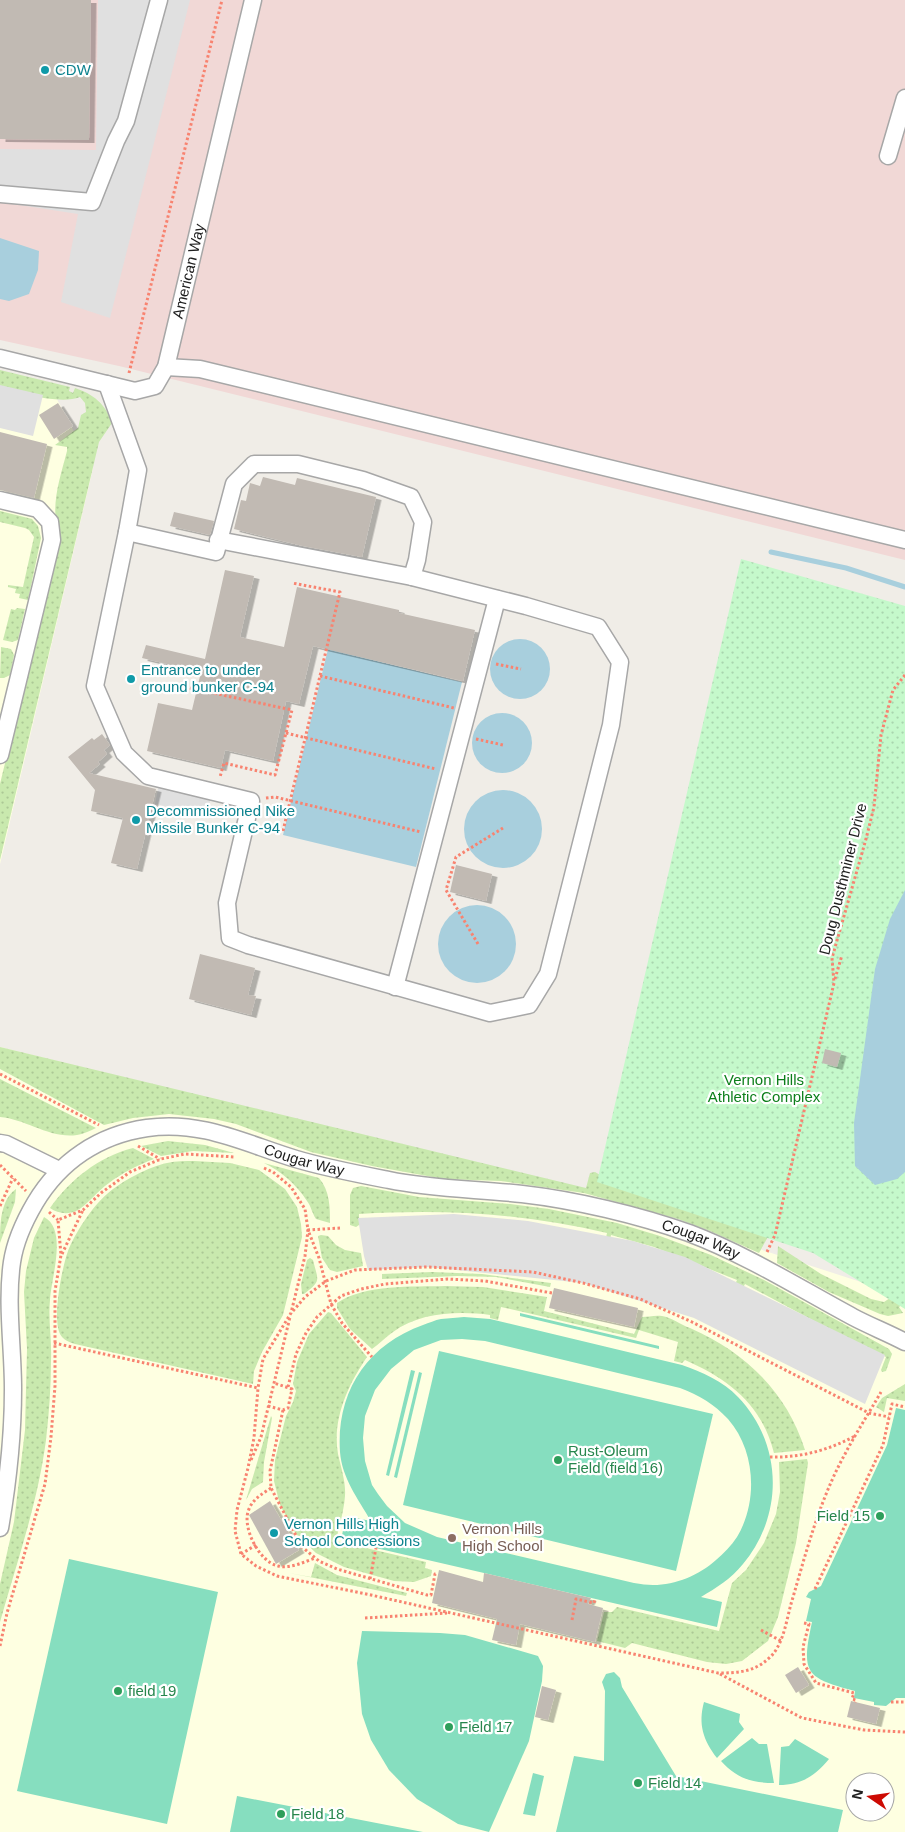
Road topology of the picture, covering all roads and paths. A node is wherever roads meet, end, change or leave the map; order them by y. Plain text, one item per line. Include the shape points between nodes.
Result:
1 (159, 0) edge
2 (222, 0) edge
3 (253, 0) edge
4 (905, 98) edge
5 (888, 156) dead end
6 (0, 194) edge
7 (0, 358) edge
8 (166, 367) junction
9 (107, 384) junction
10 (125, 388) junction
11 (0, 500) edge
12 (127, 532) junction
13 (218, 540) junction
14 (905, 540) edge
15 (412, 577) junction
16 (292, 583) dead end
17 (497, 598) junction
18 (481, 660) junction
19 (521, 669) dead end
20 (905, 675) edge
21 (320, 676) junction
22 (185, 687) dead end
23 (467, 711) junction
24 (286, 733) junction
25 (461, 735) junction
26 (306, 738) junction
27 (503, 745) dead end
28 (0, 755) edge
29 (451, 772) junction
30 (217, 792) junction
31 (251, 800) junction
32 (291, 801) junction
33 (503, 828) dead end
34 (283, 831) dead end
35 (434, 836) junction
36 (478, 944) dead end
37 (842, 955) dead end
38 (834, 982) junction
39 (395, 986) junction
40 (0, 1074) edge
41 (117, 1135) junction
42 (0, 1143) edge
43 (238, 1158) dead end
44 (161, 1159) junction
45 (0, 1165) edge
46 (260, 1165) dead end
47 (59, 1170) junction
48 (0, 1206) edge
49 (83, 1210) junction
50 (340, 1228) dead end
51 (308, 1230) junction
52 (62, 1255) junction
53 (761, 1266) junction
54 (326, 1281) junction
55 (552, 1293) dead end
56 (331, 1304) junction
57 (291, 1313) junction
58 (905, 1342) edge
59 (54, 1343) junction
60 (372, 1357) dead end
61 (274, 1383) junction
62 (288, 1387) junction
63 (258, 1388) junction
64 (881, 1392) dead end
65 (268, 1406) junction
66 (905, 1407) edge
67 (283, 1410) junction
68 (869, 1413) junction
69 (889, 1417) junction
70 (855, 1436) junction
71 (770, 1456) dead end
72 (248, 1468) junction
73 (271, 1488) junction
74 (0, 1528) edge
75 (256, 1545) junction
76 (376, 1548) dead end
77 (241, 1554) junction
78 (315, 1558) junction
79 (438, 1574) dead end
80 (370, 1579) junction
81 (815, 1589) dead end
82 (595, 1599) dead end
83 (451, 1613) junction
84 (365, 1618) dead end
85 (572, 1620) dead end
86 (804, 1623) dead end
87 (761, 1630) dead end
88 (781, 1641) junction
89 (0, 1646) edge
90 (718, 1673) junction
91 (855, 1702) dead end
92 (892, 1702) dead end
93 (905, 1702) edge
94 (905, 1732) edge

1 - 6 street via 126,121 92,202
2 - 10 path
3 - 8 street, American Way
4 - 5 street
7 - 9 street, American Way
8 - 10 street, American Way via 155,386 135,391
8 - 14 street via 200,368
9 - 10 street, American Way
9 - 12 street via 138,470
11 - 28 street via 38,509 50,522 52,540
12 - 13 street via 216,552
12 - 30 street via 95,686 124,753 148,776
13 - 15 street
13 - 15 street via 234,484 254,464 298,464 363,480 411,497 423,522
15 - 17 street
16 - 21 path via 340,592
17 - 18 street
17 - 39 street via 598,627 620,662 611,725 548,974 529,1005 490,1013
18 - 19 path
18 - 23 street
20 - 38 path, Doug Dusthminer Drive via 893,690 881,735 874,807 832,958
21 - 23 path
21 - 26 path
22 - 24 path via 292,710
23 - 25 street
24 - 26 path
24 - 30 path via 275,776 224,763
25 - 27 path
25 - 29 street
26 - 29 path
26 - 32 path
29 - 35 street
30 - 31 street
31 - 32 path via 274,797
31 - 39 street via 227,903 230,938
32 - 34 path
32 - 35 path
33 - 36 path via 456,857 446,890
35 - 39 street
37 - 38 path
38 - 53 path, Doug Dusthminer Drive via 775,1235
40 - 41 path
41 - 44 path
41 - 47 street, Cougar Way via 80,1152
41 - 53 street, Cougar Way via 150,1128 189,1128 228,1135 297,1159 390,1181 524,1194 582,1204 688,1233
42 - 47 street
43 - 44 path via 185,1154
44 - 49 path via 130,1172
45 - 48 path via 13,1178
46 - 51 path via 291,1186 305,1209
47 - 74 street, Cougar Way via 24,1223 12,1260 11,1444
49 - 52 path
49 - 52 path via 58,1220
50 - 51 path
51 - 54 path
51 - 57 path
52 - 59 path via 55,1291
53 - 58 street, Cougar Way
54 - 56 path
54 - 57 path
54 - 68 path via 355,1270 427,1267 533,1272 583,1283 640,1299 683,1318
55 - 56 path via 485,1281 448,1279 361,1289 341,1296
56 - 60 path via 342,1323
56 - 62 path via 306,1333 296,1354
57 - 61 path
57 - 63 path via 263,1359
59 - 63 path
59 - 89 path via 55,1386 45,1484
61 - 62 path
61 - 65 path
62 - 67 path via 292,1389 292,1400
63 - 72 path
64 - 68 path
65 - 67 path
65 - 72 path via 261,1437
66 - 69 path via 892,1404
67 - 73 path via 270,1471
68 - 69 path
68 - 70 path
69 - 81 path via 883,1445
70 - 71 path via 808,1454
70 - 88 path via 827,1493 810,1540
72 - 77 path via 236,1510
73 - 75 path via 256,1497 248,1510 248,1534
73 - 78 path via 302,1547
75 - 77 path
75 - 78 path via 263,1556 277,1566 295,1566
76 - 80 path
77 - 83 path via 277,1576
78 - 80 path
79 - 80 path via 431,1595
82 - 85 path via 594,1603 576,1598
83 - 84 path
83 - 90 path
86 - 91 path via 808,1624 803,1647 804,1664 816,1683 854,1693 852,1699
87 - 88 path
88 - 90 path via 769,1659 754,1669
90 - 94 path via 802,1718 864,1730
92 - 93 path

